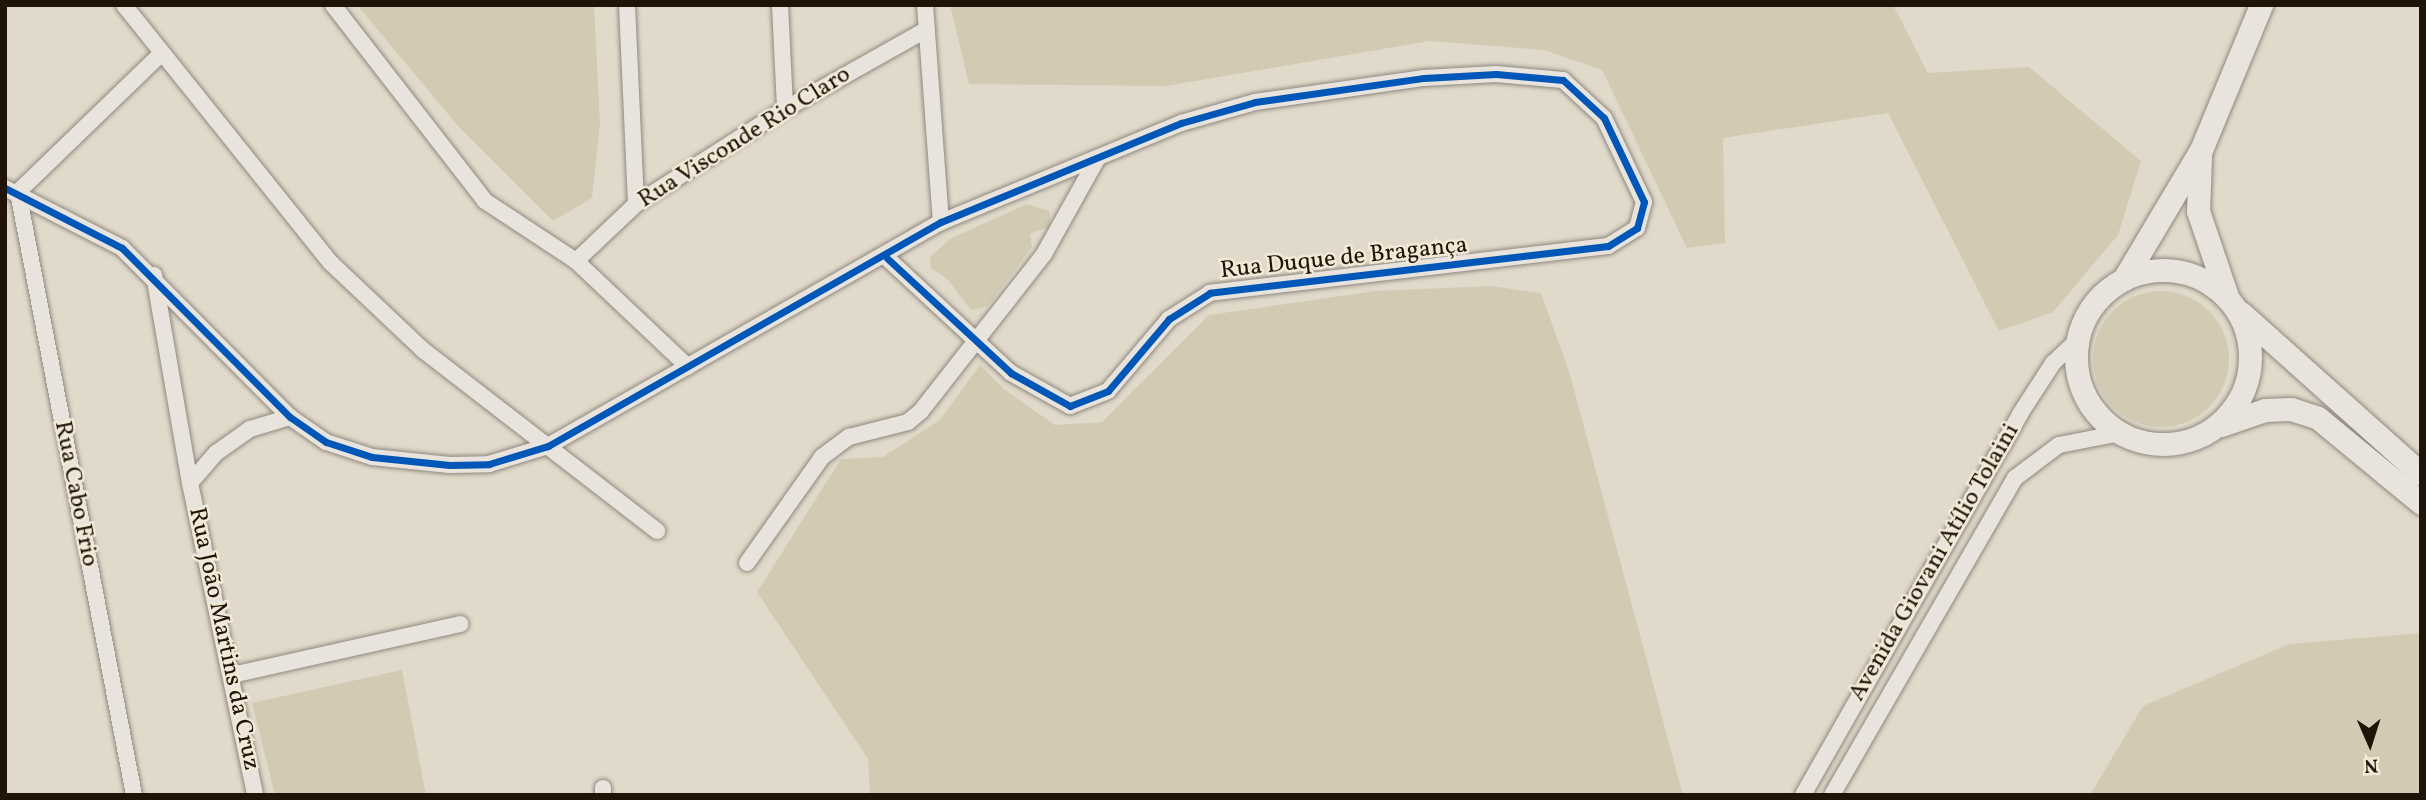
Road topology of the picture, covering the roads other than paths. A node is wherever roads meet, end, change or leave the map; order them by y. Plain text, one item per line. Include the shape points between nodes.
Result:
1 (124, 5) edge
2 (333, 5) edge
3 (627, 5) edge
4 (780, 5) edge
5 (925, 5) edge
6 (2261, 5) edge
7 (926, 30) junction
8 (160, 55) junction
9 (785, 109) junction
10 (2201, 150) junction
11 (1097, 159) junction
12 (12, 190) edge
13 (636, 204) junction
14 (941, 222) junction
15 (887, 258) junction
16 (576, 261) junction
17 (154, 275) junction
18 (2124, 279) junction
19 (2232, 304) junction
20 (977, 340) junction
21 (2078, 340) junction
22 (688, 367) junction
23 (289, 418) junction
24 (2215, 428) junction
25 (2120, 433) junction
26 (548, 446) junction
27 (2421, 474) edge
28 (190, 483) junction
29 (2421, 503) edge
30 (657, 531) dead end
31 (747, 563) dead end
32 (460, 624) dead end
33 (232, 675) junction
34 (134, 795) edge
35 (255, 795) edge
36 (1803, 795) edge
37 (1832, 795) edge

1 - 8 street
2 - 16 street via 485,201
3 - 13 street
4 - 9 street
5 - 7 street
6 - 10 street
7 - 9 street, Rua Visconde Rio Claro
7 - 14 street
8 - 12 street
8 - 26 street via 250,156 331,263 423,350
9 - 13 street, Rua Visconde Rio Claro
10 - 18 street
10 - 19 street via 2198,211
11 - 14 street
11 - 20 street via 1045,254
11 - 20 street, Rua Duque de Bragança via 1181,123 1331,88 1496,74 1563,80 1604,118 1644,202 1637,228 1608,246 1210,293 1169,318 1108,391 1084,405 1054,401 1011,373
12 - 17 street via 122,248
12 - 34 street, Rua Cabo Frio
13 - 16 street, Rua Visconde Rio Claro
14 - 15 street
15 - 20 street, Rua Duque de Bragança
15 - 22 street
16 - 22 street
17 - 23 street
17 - 28 street, Rua João Martins da Cruz
18 - 19 street via 2145,272 2179,272 2211,284
18 - 21 street via 2094,304
19 - 24 street via 2248,339 2250,371 2233,411
19 - 27 street
20 - 31 street via 908,422 849,437 822,457
21 - 25 street via 2076,367 2084,393 2098,416
21 - 36 street, Avenida Giovani Atílio Tolaini via 2053,363 2020,414
22 - 26 street
23 - 26 street via 326,442 413,464 489,464
23 - 28 street, Rua João Martins da Cruz via 250,429 216,453
24 - 25 street via 2168,444
24 - 29 street via 2265,410 2291,409 2318,418
25 - 37 street, Avenida Giovani Atílio Tolaini via 2059,445 2015,478
26 - 30 street
28 - 33 street, Rua João Martins da Cruz
32 - 33 street
33 - 35 street, Rua João Martins da Cruz

